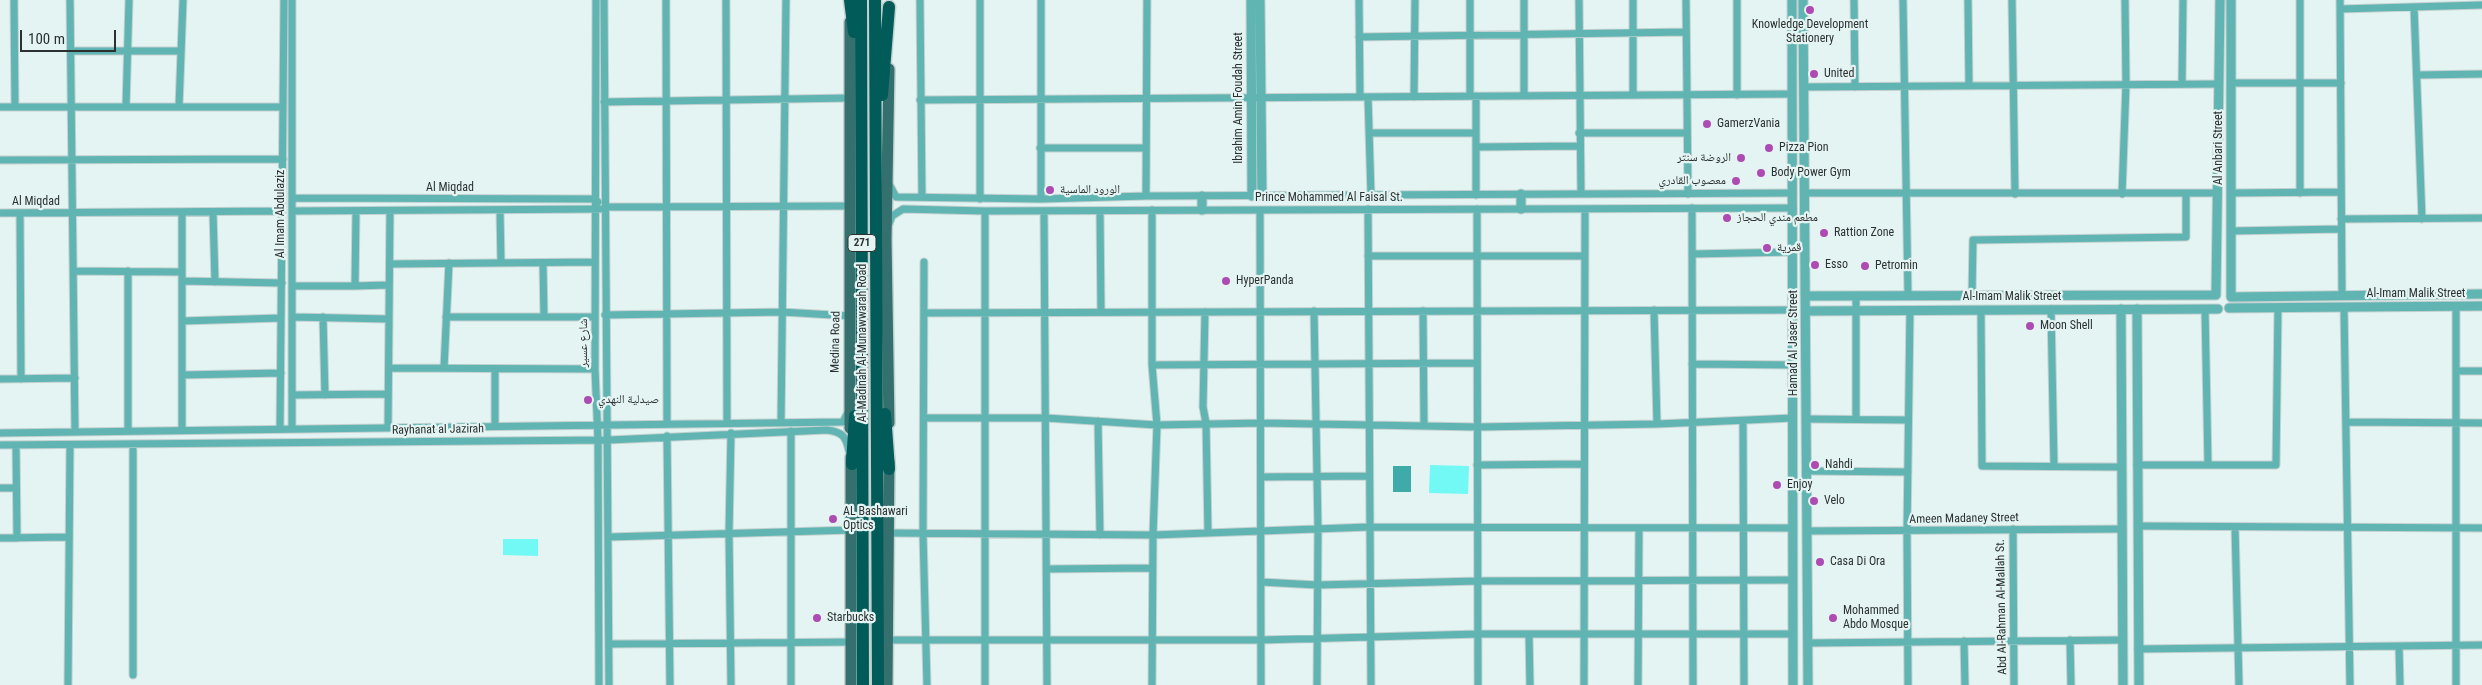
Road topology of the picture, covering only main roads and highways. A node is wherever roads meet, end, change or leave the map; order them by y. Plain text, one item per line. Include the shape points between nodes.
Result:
1 (850, 0) edge
2 (861, 0) edge
3 (875, 0) edge
4 (889, 3) edge
5 (861, 110) junction
6 (876, 187) junction
7 (876, 297) junction
8 (856, 318) junction
9 (852, 464) junction
10 (889, 469) junction
11 (851, 685) edge
12 (863, 685) edge
13 (878, 685) edge
14 (888, 685) edge

1 - 5 highway
1 - 8 main road, Medina Road via 851,206
2 - 5 highway, Al-Madinah Al-Munawwarah Road / 271
3 - 6 highway, Al-Madinah Al-Munawwarah Road / 271
4 - 6 highway
4 - 10 main road via 886,176
5 - 8 highway, Al-Madinah Al-Munawwarah Road / 271
6 - 7 highway, Al-Madinah Al-Munawwarah Road / 271
7 - 10 highway
7 - 13 highway, Al-Madinah Al-Munawwarah Road / 271
8 - 9 highway
8 - 9 main road, Medina Road via 849,409
8 - 12 highway, Al-Madinah Al-Munawwarah Road / 271 via 863,485
9 - 11 main road, Medina Road
10 - 14 main road

